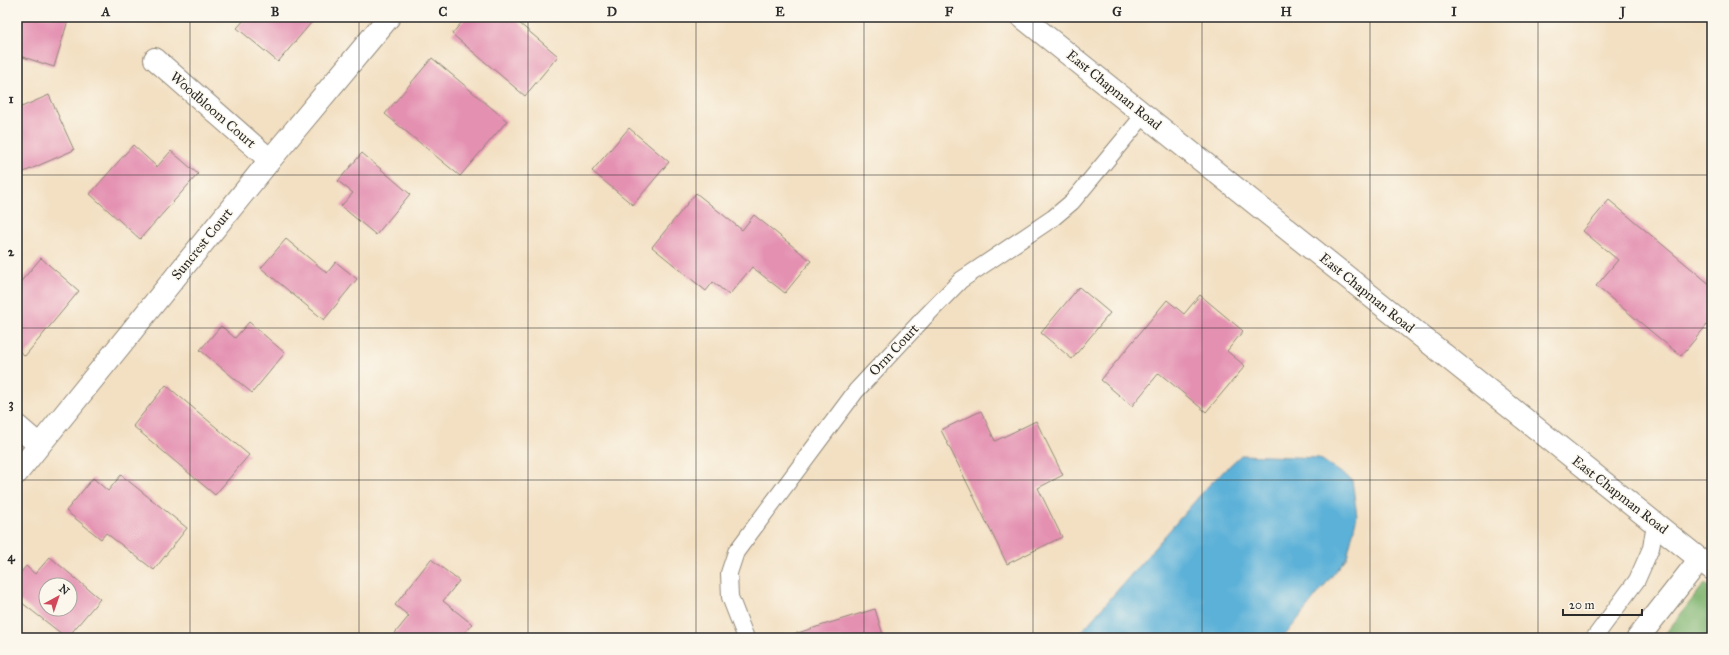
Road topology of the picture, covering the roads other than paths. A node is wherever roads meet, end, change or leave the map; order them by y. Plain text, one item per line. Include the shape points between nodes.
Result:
1 (389, 17) edge
2 (1022, 17) edge
3 (155, 59) dead end
4 (1144, 115) junction
5 (270, 160) junction
6 (17, 426) edge
7 (39, 444) junction
8 (17, 473) edge
9 (1655, 523) junction
10 (1706, 564) edge
11 (746, 638) edge
12 (1594, 638) edge
13 (1638, 638) edge

1 - 5 street, Suncrest Court
2 - 4 street, East Chapman Road
3 - 5 street, Woodbloom Court
4 - 9 street, East Chapman Road
4 - 11 lane, Orm Court via 1072,202 1053,218 962,280 856,391 736,552 729,573 730,597
5 - 7 street, Suncrest Court
6 - 7 street
7 - 8 street, Suncrest Court
9 - 10 street, East Chapman Road
9 - 12 lane via 1651,548 1637,580
10 - 13 street

